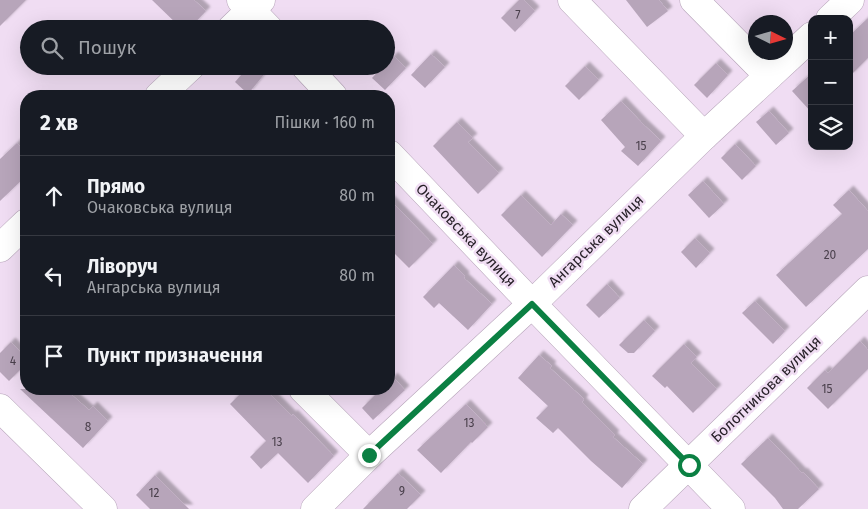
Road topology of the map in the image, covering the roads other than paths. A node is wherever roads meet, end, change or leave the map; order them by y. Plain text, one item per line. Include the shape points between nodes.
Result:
1 (572, 0) edge
2 (694, 0) edge
3 (850, 0) edge
4 (256, 10) edge
5 (834, 15) edge
6 (243, 20) edge
7 (808, 40) edge
8 (182, 75) edge
9 (313, 75) edge
10 (769, 76) junction
11 (166, 90) edge
12 (327, 90) edge
13 (704, 136) junction
14 (395, 160) edge
15 (20, 229) edge
16 (0, 248) edge
17 (868, 290) edge
18 (532, 304) junction
19 (309, 395) edge
20 (0, 408) edge
21 (369, 455) junction
22 (689, 465) junction
23 (103, 509) edge
24 (315, 509) edge
25 (643, 509) edge
26 (731, 509) edge

1 - 13 street
2 - 10 street
3 - 5 street
4 - 6 street
7 - 10 street, Ангарська вулиця
8 - 11 street
9 - 12 street
10 - 13 street, Ангарська вулиця
13 - 18 street, Ангарська вулиця
14 - 18 street, Очаковська вулиця
15 - 16 street
17 - 22 street, Болотникова вулиця
18 - 21 street, Ангарська вулиця
18 - 22 street, Очаковська вулиця
19 - 21 street
20 - 23 street
21 - 24 street, Ангарська вулиця
22 - 25 street, Болотникова вулиця
22 - 26 street, Очаковська вулиця

